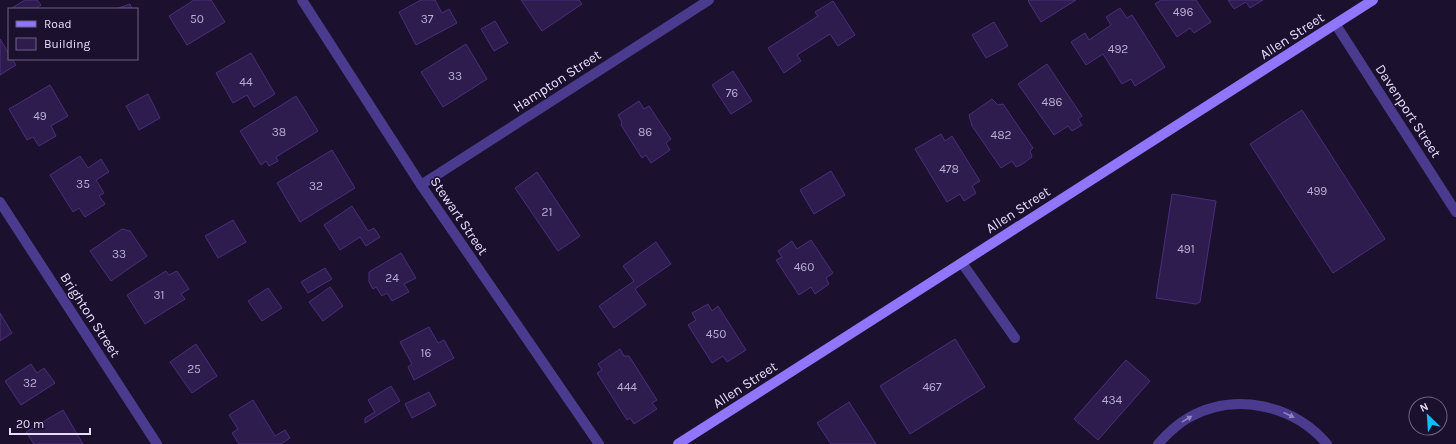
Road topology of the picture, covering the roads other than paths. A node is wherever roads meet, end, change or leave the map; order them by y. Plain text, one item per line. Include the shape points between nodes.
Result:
1 (302, 0) edge
2 (709, 0) edge
3 (1373, 0) edge
4 (1336, 25) junction
5 (421, 185) junction
6 (0, 202) edge
7 (1456, 212) edge
8 (962, 263) junction
9 (1015, 338) dead end
10 (158, 444) edge
11 (599, 444) edge
12 (678, 444) edge
13 (1158, 444) edge
14 (1327, 444) edge

1 - 5 street, Stewart Street
2 - 5 street, Hampton Street
3 - 4 street, Allen Street
4 - 7 street, Davenport Street
4 - 8 street, Allen Street
5 - 11 street, Stewart Street
6 - 10 street, Brighton Street
8 - 9 street
8 - 12 street, Allen Street
13 -> 14 street via 1187,419 1227,405 1252,405 1277,410 1301,421

